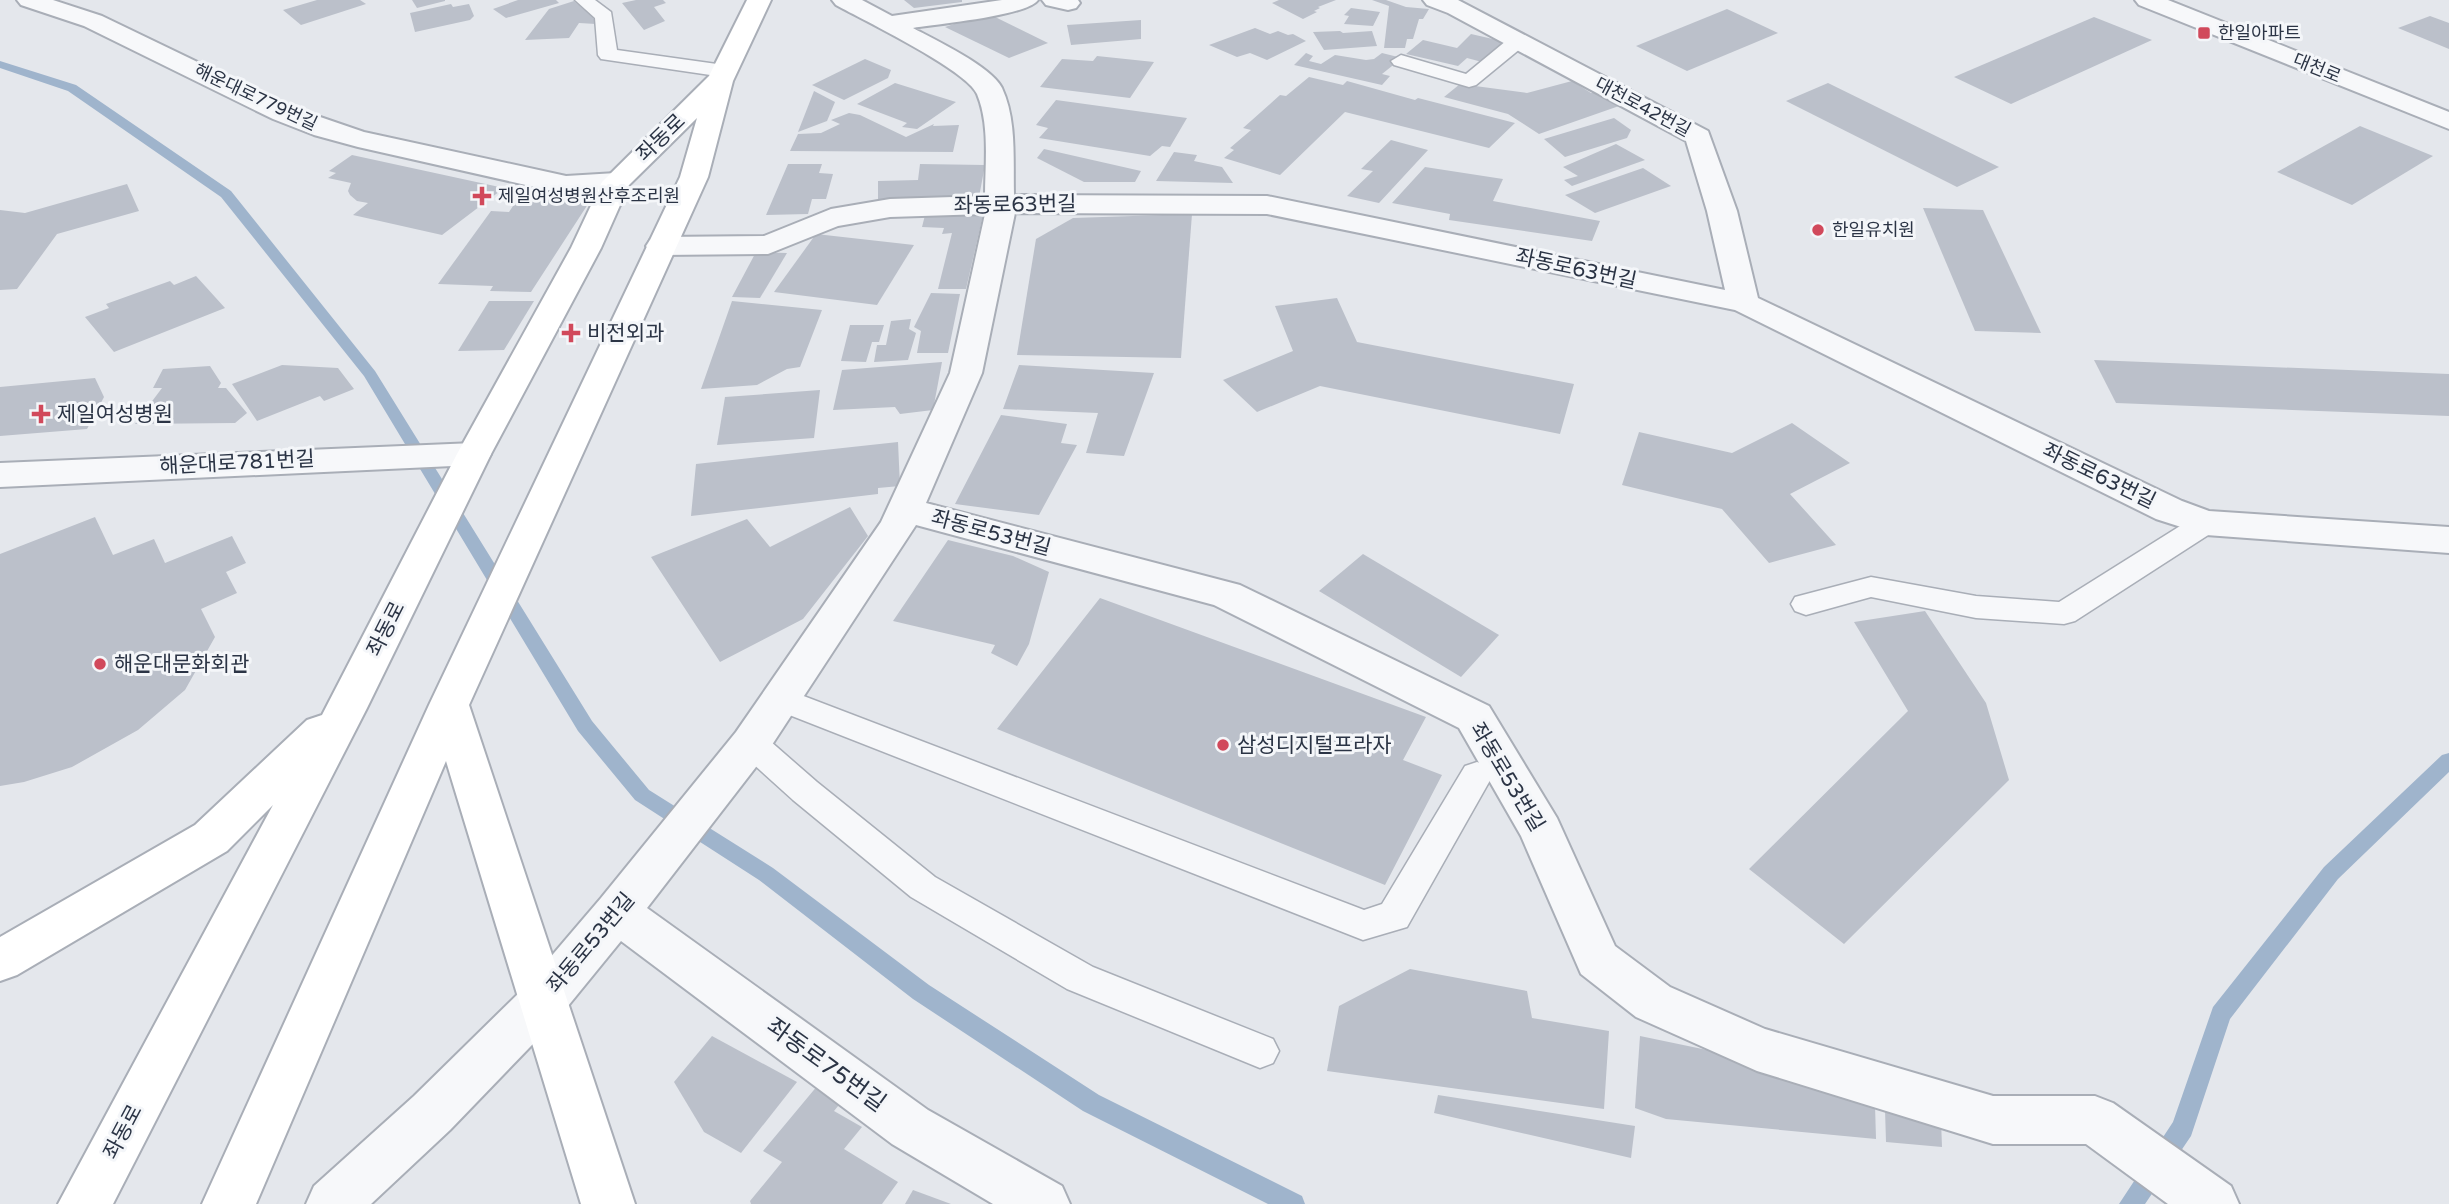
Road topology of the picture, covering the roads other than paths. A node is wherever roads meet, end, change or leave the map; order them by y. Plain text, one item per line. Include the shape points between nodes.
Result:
1 (29, 0) edge
2 (584, 0) edge
3 (759, 0) edge
4 (844, 0) edge
5 (1026, 0) edge
6 (1435, 0) edge
7 (2147, 0) edge
8 (888, 24) junction
9 (1519, 40) junction
10 (1401, 61) dead end
11 (722, 76) junction
12 (2449, 121) edge
13 (616, 182) junction
14 (1000, 206) junction
15 (661, 246) junction
16 (1744, 303) junction
17 (474, 454) junction
18 (0, 475) edge
19 (905, 510) junction
20 (2206, 523) junction
21 (2449, 540) edge
22 (1806, 604) dead end
23 (780, 699) junction
24 (449, 705) junction
25 (346, 708) junction
26 (751, 743) junction
27 (1477, 775) dead end
28 (617, 912) junction
29 (0, 961) edge
30 (542, 1002) junction
31 (1259, 1051) dead end
32 (85, 1204) edge
33 (229, 1204) edge
34 (333, 1204) edge
35 (608, 1204) edge
36 (1043, 1204) edge
37 (2212, 1204) edge

1 - 13 street, 해운대로779번길 via 93,21 324,129 566,185
2 - 11 lane via 604,16 608,55
3 - 11 main road, 좌동로
4 - 8 street, 좌동로53번길
5 - 8 street
6 - 9 street, 대천로42번길
7 - 12 street, 대천로
8 - 14 street, 좌동로53번길 via 960,64 989,89 999,130
9 - 10 lane via 1469,81
9 - 16 street, 대천로42번길 via 1698,137
11 - 13 main road, 좌동로
11 - 15 main road, 좌동로 via 694,177
13 - 17 main road, 좌동로
14 - 15 street, 좌동로63번길 via 890,208 831,218 768,245
14 - 16 street, 좌동로63번길 via 1267,205
14 - 19 street, 좌동로53번길 via 967,373
15 - 24 main road, 좌동로
16 - 20 street, 좌동로63번길 via 2169,510
17 - 18 street, 해운대로781번길
17 - 25 main road, 좌동로
19 - 23 street, 좌동로53번길
19 - 37 street, 좌동로53번길 via 1226,595 1474,717 1541,831 1598,960 1653,1002 1757,1049 1993,1120 2095,1120
20 - 21 street, 좌동로63번길
20 - 22 lane via 2064,613 1976,607 1871,587
23 - 26 street, 좌동로53번길
23 - 27 lane via 1363,925 1394,916
24 - 30 main road
24 - 33 main road, 좌동로
25 - 29 main road via 211,838
25 - 32 main road, 좌동로
26 - 28 street, 좌동로53번길
26 - 31 lane via 923,887 1080,978
28 - 30 street, 좌동로53번길
28 - 36 street, 좌동로75번길 via 910,1127
30 - 34 street, 좌동로53번길
30 - 35 main road

